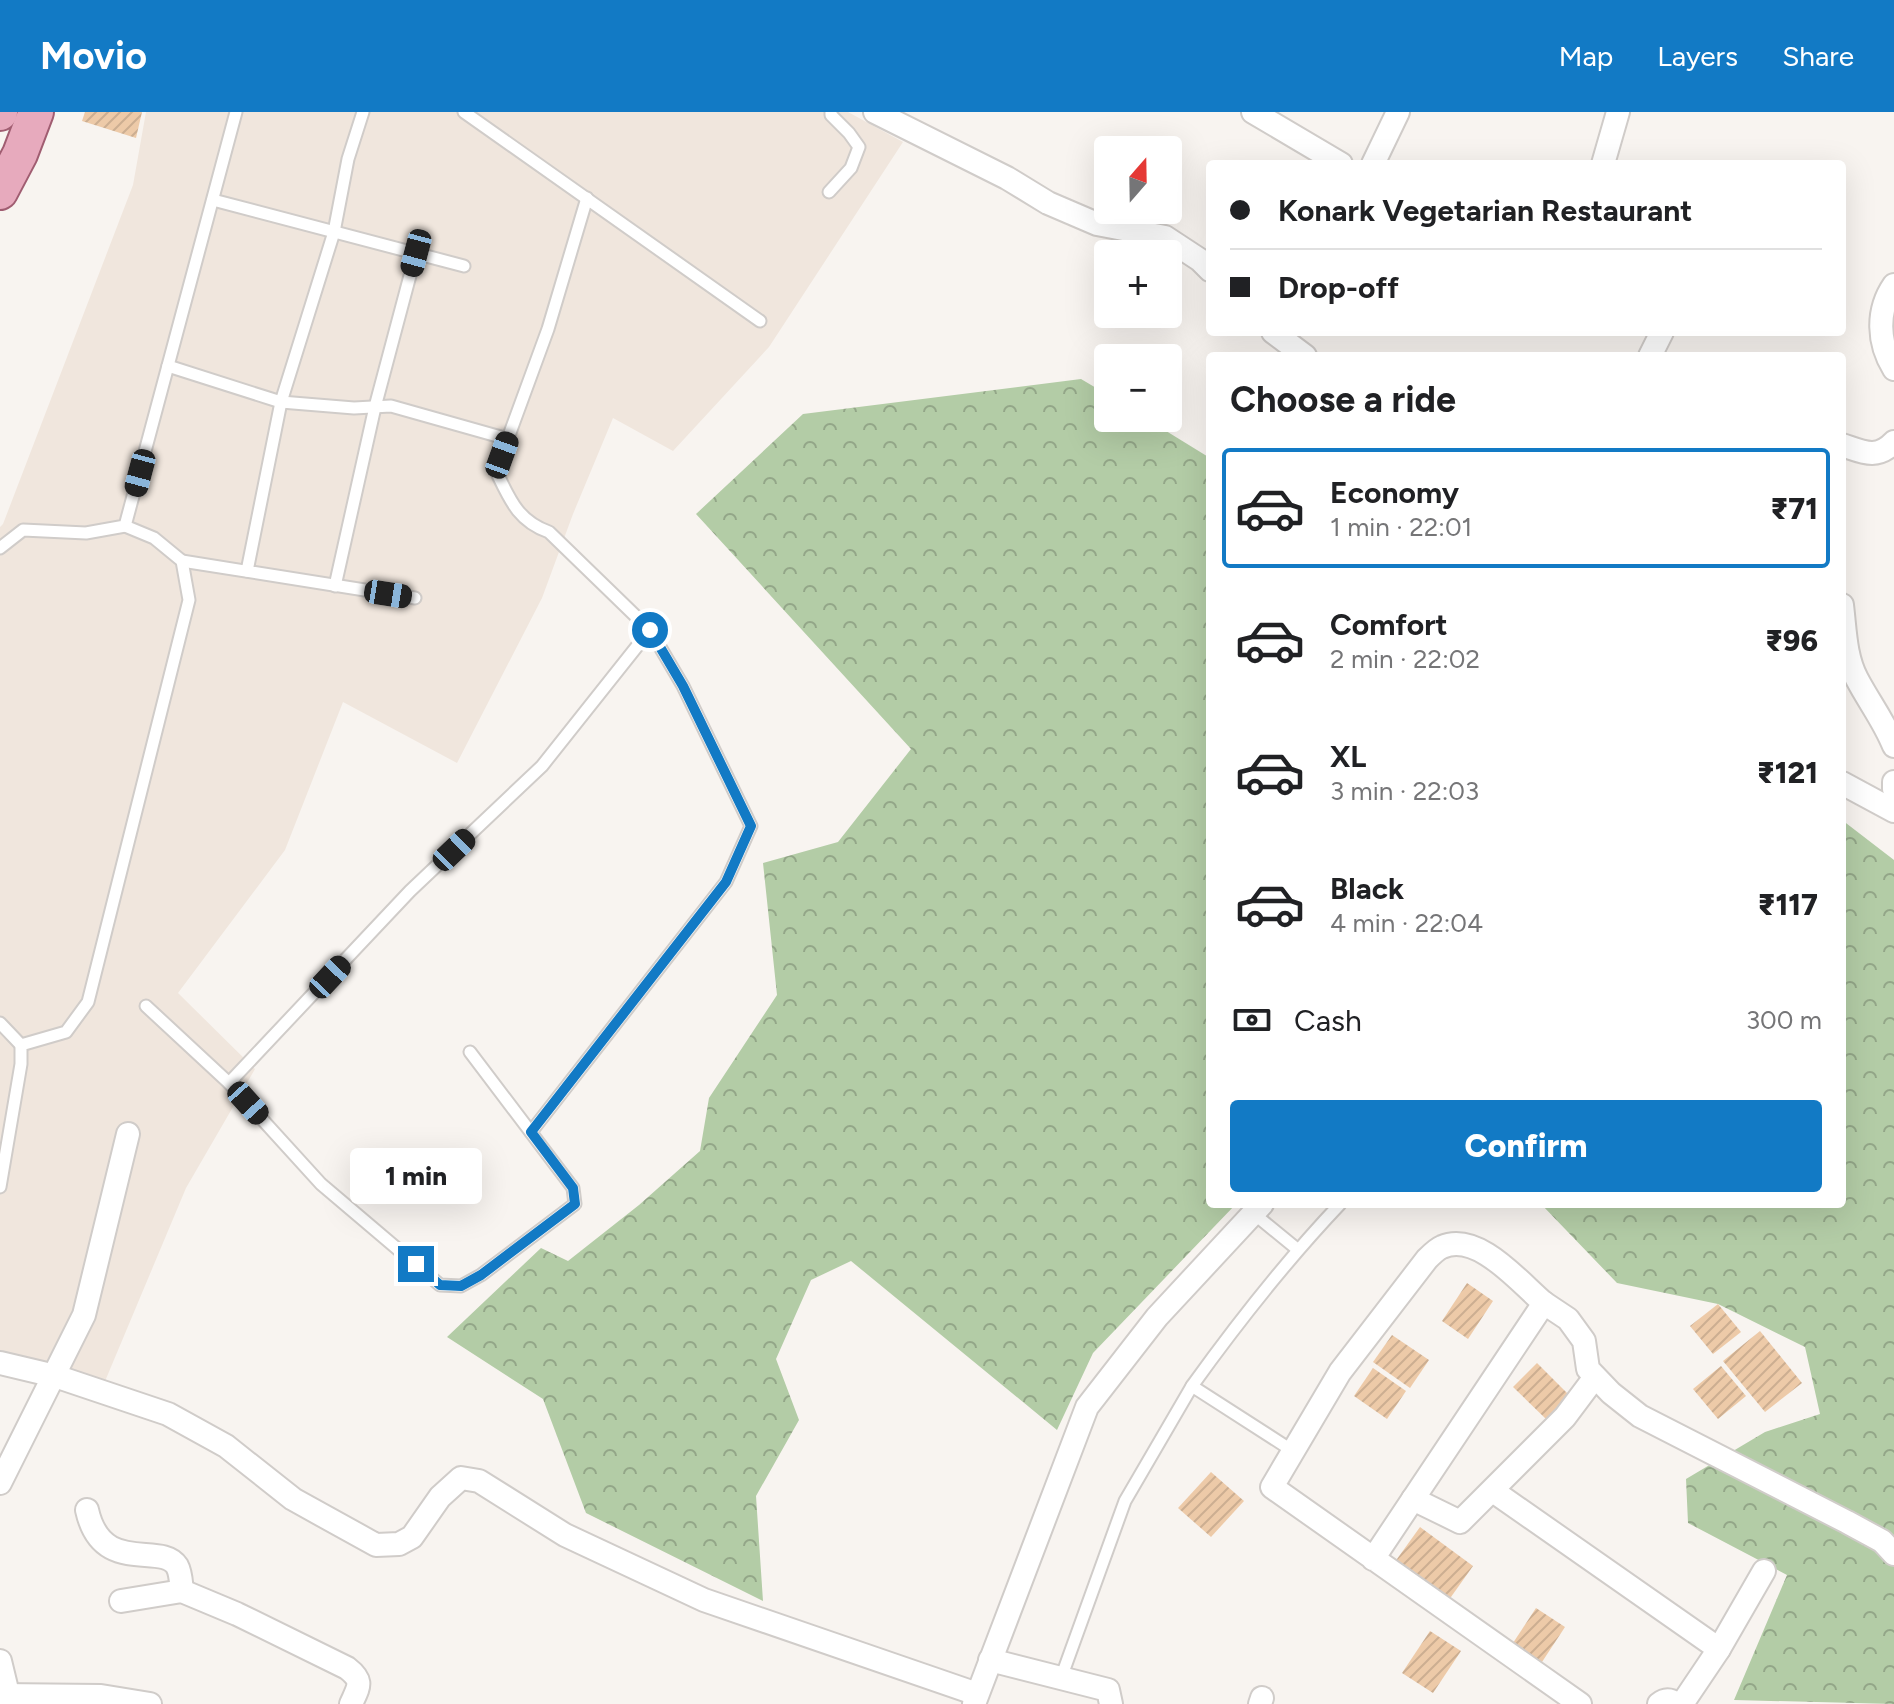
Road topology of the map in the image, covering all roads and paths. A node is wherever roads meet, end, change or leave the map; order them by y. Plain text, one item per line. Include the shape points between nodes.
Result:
1 (36, 112) edge
2 (236, 112) edge
3 (363, 112) edge
4 (464, 112) edge
5 (831, 112) edge
6 (875, 112) edge
7 (1253, 112) edge
8 (1398, 112) edge
9 (1618, 112) edge
10 (1334, 160) edge
11 (1375, 160) edge
12 (1604, 160) edge
13 (0, 192) edge
14 (829, 192) dead end
15 (587, 198) junction
16 (213, 200) junction
17 (334, 232) junction
18 (416, 253) junction
19 (464, 266) dead end
20 (1206, 266) edge
21 (1894, 285) edge
22 (760, 321) dead end
23 (1278, 336) edge
24 (1300, 352) edge
25 (168, 366) junction
26 (1894, 369) edge
27 (281, 402) junction
28 (375, 407) junction
29 (508, 439) junction
30 (1894, 442) edge
31 (1846, 446) edge
32 (125, 526) junction
33 (0, 548) edge
34 (182, 561) junction
35 (247, 571) junction
36 (335, 586) junction
37 (415, 598) dead end
38 (650, 630) junction
39 (1846, 634) edge
40 (1894, 746) edge
41 (1894, 782) edge
42 (1846, 785) edge
43 (1894, 789) edge
44 (1894, 811) edge
45 (146, 1006) dead end
46 (0, 1023) edge
47 (21, 1045) junction
48 (470, 1052) dead end
49 (229, 1083) junction
50 (531, 1132) junction
51 (128, 1134) dead end
52 (0, 1187) edge
53 (1336, 1208) edge
54 (1258, 1209) edge
55 (1297, 1249) junction
56 (1544, 1303) junction
57 (0, 1363) edge
58 (55, 1376) junction
59 (1595, 1377) junction
60 (1192, 1386) junction
61 (1293, 1451) junction
62 (0, 1483) edge
63 (1493, 1491) junction
64 (1413, 1499) junction
65 (87, 1510) dead end
66 (1894, 1554) edge
67 (1373, 1559) junction
68 (1764, 1571) dead end
69 (182, 1591) junction
70 (121, 1601) dead end
71 (1719, 1649) junction
72 (990, 1660) junction
73 (0, 1661) edge
74 (1061, 1678) junction
75 (4, 1694) edge
76 (976, 1699) edge
77 (150, 1704) edge
78 (351, 1704) edge
79 (1111, 1704) edge
80 (1580, 1704) edge
81 (1659, 1704) edge
82 (1679, 1704) edge

1 - 13 main road
2 - 16 lane
3 - 17 lane
4 - 15 lane
5 - 14 lane via 859,147 851,168
6 - 20 street via 1048,203 1097,224 1165,237
7 - 10 street
8 - 11 street
9 - 12 street
15 - 22 lane
15 - 29 lane
16 - 17 lane
16 - 25 lane
17 - 18 lane
17 - 27 lane
18 - 19 lane
18 - 28 lane
21 - 26 street via 1882,308 1881,327
23 - 24 street
25 - 27 lane
25 - 32 lane
27 - 28 lane
27 - 35 lane
28 - 29 lane via 391,406
28 - 36 lane
29 - 38 lane via 496,471 513,506 535,527 549,532
30 - 31 street via 1876,453
32 - 33 lane via 86,533 23,530
32 - 34 lane via 154,538
34 - 35 lane
34 - 47 lane via 189,600 88,1002 66,1032
35 - 36 lane
36 - 37 lane
38 - 49 lane via 542,766 410,891
38 - 50 lane via 751,826 726,882
39 - 40 street via 1857,680
41 - 43 street
42 - 44 street
45 - 49 lane
46 - 47 lane
47 - 52 lane
48 - 50 lane
49 - 50 lane via 321,1184 440,1285 461,1286 481,1275 575,1204 573,1188
51 - 58 street via 84,1315
53 - 55 lane
54 - 55 lane
54 - 72 street via 1157,1317 1087,1407
55 - 60 lane
56 - 59 street via 1568,1319 1584,1341 1588,1369
56 - 61 street via 1496,1260 1474,1248 1456,1243 1440,1247 1340,1372
56 - 64 street
57 - 58 street
58 - 62 street
58 - 76 street via 168,1414 226,1446 293,1499 376,1545 399,1544 412,1537 440,1497 461,1478 479,1481 565,1535 704,1600
59 - 63 street via 1565,1417
59 - 66 street via 1640,1416 1882,1541
60 - 61 lane
60 - 74 lane via 1125,1501
61 - 67 street via 1272,1487
63 - 64 street via 1460,1522
63 - 71 street
64 - 67 street
65 - 69 street via 90,1526 107,1545 176,1563
67 - 80 street
68 - 71 street
69 - 70 street
69 - 78 street via 347,1668 359,1684
71 - 82 street
72 - 74 street
72 - 76 street
73 - 75 street
74 - 79 street via 1108,1690
75 - 77 street via 101,1696
81 - 82 street

